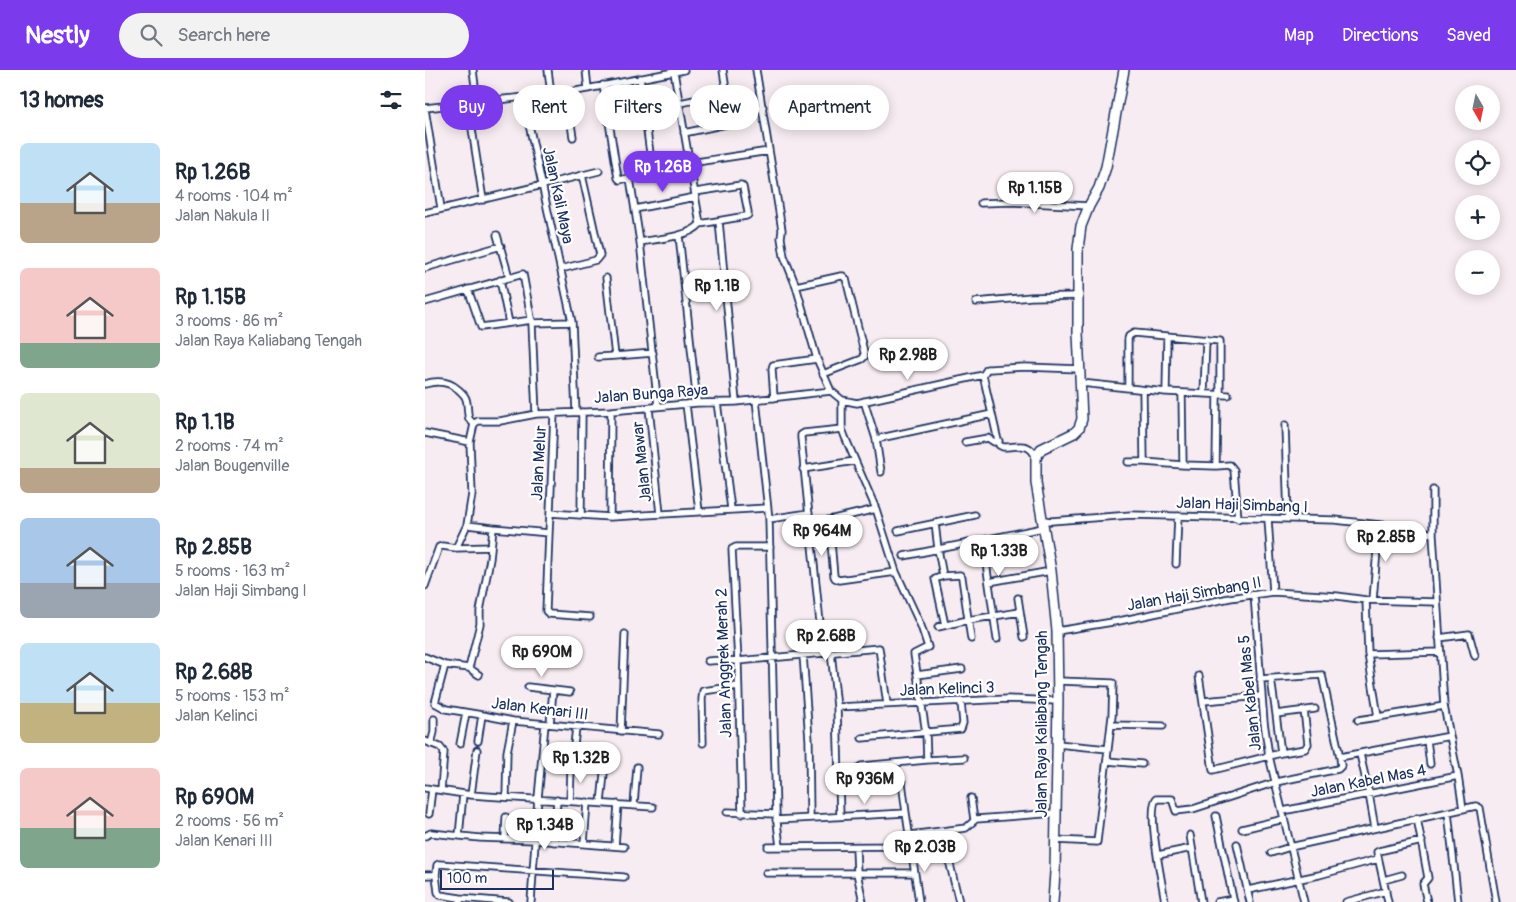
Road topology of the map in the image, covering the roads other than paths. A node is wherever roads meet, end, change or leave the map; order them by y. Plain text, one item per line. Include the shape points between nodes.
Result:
1 (473, 70) edge
2 (547, 70) edge
3 (586, 70) edge
4 (684, 70) edge
5 (723, 70) edge
6 (756, 70) edge
7 (1124, 70) edge
8 (674, 71) edge
9 (640, 78) junction
10 (475, 85) edge
11 (550, 85) edge
12 (603, 85) edge
13 (676, 85) edge
14 (726, 85) edge
15 (595, 87) edge
16 (588, 89) junction
17 (585, 90) edge
18 (440, 106) edge
19 (763, 107) junction
20 (425, 108) edge
21 (680, 108) edge
22 (759, 108) edge
23 (472, 130) edge
24 (530, 130) edge
25 (572, 130) edge
26 (611, 130) edge
27 (700, 130) edge
28 (685, 133) junction
29 (573, 137) dead end
30 (428, 148) edge
31 (769, 151) junction
32 (650, 153) dead end
33 (690, 163) junction
34 (599, 171) dead end
35 (582, 175) junction
36 (630, 178) junction
37 (543, 185) junction
38 (695, 195) junction
39 (483, 200) junction
40 (981, 203) dead end
41 (1089, 206) junction
42 (441, 208) junction
43 (635, 208) junction
44 (425, 213) edge
45 (719, 221) junction
46 (700, 224) junction
47 (497, 235) dead end
48 (679, 235) junction
49 (640, 242) junction
50 (501, 246) junction
51 (425, 268) edge
52 (561, 269) junction
53 (509, 277) junction
54 (606, 278) dead end
55 (500, 280) junction
56 (796, 286) junction
57 (468, 289) junction
58 (1079, 296) junction
59 (425, 302) edge
60 (976, 302) dead end
61 (532, 321) junction
62 (572, 322) junction
63 (509, 323) junction
64 (1167, 336) junction
65 (1206, 339) junction
66 (653, 352) junction
67 (615, 356) junction
68 (598, 357) dead end
69 (817, 359) junction
70 (1080, 369) junction
71 (823, 374) junction
72 (983, 375) junction
73 (1081, 383) junction
74 (425, 384) edge
75 (1128, 388) junction
76 (1143, 390) junction
77 (831, 391) junction
78 (1166, 392) junction
79 (1182, 393) junction
80 (1204, 394) junction
81 (1219, 395) junction
82 (1228, 395) dead end
83 (774, 398) junction
84 (756, 400) junction
85 (842, 400) junction
86 (864, 401) junction
87 (697, 402) junction
88 (717, 402) junction
89 (736, 402) junction
90 (686, 404) junction
91 (658, 406) junction
92 (649, 408) junction
93 (611, 411) junction
94 (579, 412) junction
95 (554, 413) junction
96 (536, 414) junction
97 (992, 414) junction
98 (474, 424) junction
99 (1285, 425) dead end
100 (842, 429) junction
101 (425, 433) edge
102 (876, 439) junction
103 (470, 442) junction
104 (965, 442) dead end
105 (999, 442) junction
106 (1036, 458) junction
107 (855, 461) junction
108 (1128, 462) dead end
109 (1144, 462) junction
110 (1183, 465) junction
111 (1216, 466) junction
112 (803, 468) junction
113 (881, 472) dead end
114 (1433, 490) dead end
115 (767, 508) junction
116 (731, 509) junction
117 (876, 509) junction
118 (699, 511) junction
119 (550, 513) junction
120 (809, 513) junction
121 (660, 514) junction
122 (975, 515) dead end
123 (581, 516) junction
124 (1178, 516) junction
125 (610, 517) junction
126 (769, 519) junction
127 (1239, 519) junction
128 (1268, 519) junction
129 (1288, 519) junction
130 (935, 523) junction
131 (1042, 524) junction
132 (467, 525) junction
133 (1379, 525) junction
134 (493, 528) junction
135 (898, 531) dead end
136 (549, 532) junction
137 (1433, 534) junction
138 (984, 540) junction
139 (491, 547) junction
140 (770, 547) junction
141 (456, 548) junction
142 (937, 550) junction
143 (904, 556) dead end
144 (1176, 564) dead end
145 (1051, 571) junction
146 (895, 572) junction
147 (943, 576) junction
148 (989, 582) junction
149 (425, 586) edge
150 (1273, 592) junction
151 (1254, 595) junction
152 (1018, 598) dead end
153 (1366, 600) junction
154 (1373, 600) junction
155 (1437, 602) junction
156 (1020, 612) junction
157 (994, 616) junction
158 (590, 617) dead end
159 (968, 620) junction
160 (945, 625) junction
161 (938, 627) dead end
162 (1057, 631) junction
163 (625, 634) dead end
164 (997, 638) dead end
165 (1024, 638) dead end
166 (1439, 638) junction
167 (971, 639) dead end
168 (823, 652) junction
169 (831, 652) junction
170 (1440, 652) junction
171 (803, 654) junction
172 (1368, 654) junction
173 (1475, 656) dead end
174 (425, 657) edge
175 (773, 657) junction
176 (709, 661) dead end
177 (738, 661) junction
178 (445, 665) junction
179 (469, 668) junction
180 (962, 669) dead end
181 (479, 675) dead end
182 (917, 675) junction
183 (1199, 676) dead end
184 (1260, 679) junction
185 (1271, 679) junction
186 (1059, 681) junction
187 (738, 686) junction
188 (528, 687) dead end
189 (553, 690) junction
190 (570, 692) dead end
191 (1261, 696) junction
192 (1203, 700) junction
193 (1059, 701) junction
194 (961, 702) junction
195 (921, 703) junction
196 (887, 704) junction
197 (1444, 706) junction
198 (837, 707) junction
199 (1315, 708) dead end
200 (1304, 710) junction
201 (466, 713) junction
202 (1276, 714) junction
203 (481, 715) junction
204 (1378, 717) junction
205 (434, 719) dead end
206 (1358, 720) dead end
207 (513, 721) junction
208 (547, 724) junction
209 (1111, 725) junction
210 (1163, 726) dead end
211 (575, 727) junction
212 (621, 731) junction
213 (925, 733) junction
214 (659, 734) dead end
215 (1450, 736) junction
216 (862, 738) dead end
217 (1427, 740) junction
218 (478, 741) dead end
219 (428, 742) edge
220 (703, 743) dead end
221 (460, 744) dead end
222 (1057, 744) junction
223 (1108, 749) junction
224 (477, 750) dead end
225 (1281, 753) junction
226 (1360, 754) junction
227 (573, 755) dead end
228 (1269, 756) junction
229 (1340, 757) junction
230 (964, 758) dead end
231 (927, 760) junction
232 (1107, 761) junction
233 (605, 764) dead end
234 (1143, 764) dead end
235 (1430, 764) dead end
236 (861, 766) dead end
237 (571, 767) dead end
238 (637, 767) dead end
239 (1458, 776) junction
240 (902, 782) dead end
241 (1276, 782) junction
242 (428, 788) edge
243 (441, 790) junction
244 (463, 794) junction
245 (1369, 794) junction
246 (471, 795) junction
247 (506, 797) junction
248 (538, 798) junction
249 (971, 798) dead end
250 (557, 800) junction
251 (570, 801) junction
252 (587, 802) junction
253 (601, 803) junction
254 (619, 804) junction
255 (634, 805) junction
256 (653, 807) dead end
257 (1463, 809) junction
258 (1283, 811) junction
259 (727, 812) dead end
260 (1448, 812) junction
261 (906, 813) junction
262 (1055, 813) junction
263 (429, 814) dead end
264 (742, 814) junction
265 (840, 816) junction
266 (1216, 816) dead end
267 (506, 817) dead end
268 (776, 817) junction
269 (810, 818) junction
270 (1417, 818) junction
271 (1285, 819) junction
272 (974, 820) junction
273 (1242, 828) dead end
274 (1375, 828) junction
275 (942, 831) junction
276 (909, 835) junction
277 (425, 836) edge
278 (459, 836) junction
279 (1190, 836) dead end
280 (505, 839) junction
281 (535, 840) junction
282 (1055, 840) junction
283 (1422, 841) junction
284 (553, 842) junction
285 (585, 844) junction
286 (1237, 844) dead end
287 (615, 846) junction
288 (911, 846) junction
289 (624, 847) dead end
290 (768, 847) dead end
291 (780, 847) junction
292 (856, 847) junction
293 (1290, 847) junction
294 (1192, 848) junction
295 (1271, 853) dead end
296 (1158, 855) junction
297 (1378, 859) junction
298 (533, 871) junction
299 (766, 873) dead end
300 (857, 873) junction
301 (914, 873) junction
302 (425, 875) edge
303 (436, 875) junction
304 (1402, 875) dead end
305 (624, 877) dead end
306 (1297, 880) junction
307 (1384, 880) junction
308 (1248, 890) junction
309 (1386, 891) junction
310 (460, 900) edge
311 (1234, 901) edge
312 (509, 902) edge
313 (531, 902) edge
314 (863, 902) edge
315 (919, 902) edge
316 (959, 902) edge
317 (1053, 902) edge
318 (1165, 902) edge
319 (1201, 902) edge
320 (1217, 902) edge
321 (1250, 902) edge
322 (1303, 902) edge
323 (1347, 902) edge
324 (1388, 902) edge
325 (1427, 902) edge
326 (1458, 902) edge
327 (1496, 902) edge

1 - 10 street
2 - 11 street
3 - 16 street
4 - 8 street
5 - 14 street
6 - 19 street
7 - 41 main road via 1106,168
8 - 9 street
8 - 13 street
9 - 12 street
9 - 32 street
15 - 16 street
16 - 17 street
18 - 20 street
19 - 22 street
19 - 31 street
20 - 30 street
21 - 28 street
23 - 39 street
24 - 37 street, Jalan Kali Maya
25 - 29 street
26 - 36 street via 619,178
27 - 28 street
28 - 33 street
30 - 42 street
31 - 33 street
31 - 56 street via 784,256
33 - 36 street
33 - 38 street
34 - 35 street
35 - 37 street
35 - 52 street, Jalan Kali Maya via 600,255 597,260
36 - 43 street
37 - 39 street
37 - 52 street, Jalan Kali Maya
38 - 43 street
38 - 45 street via 741,184 748,215
38 - 46 street
39 - 42 street
40 - 41 street
41 - 58 main road via 1081,226 1078,249
42 - 44 street
43 - 49 street
45 - 46 street
45 - 89 street
46 - 48 street
47 - 50 street
48 - 49 street
48 - 87 street
49 - 66 street
50 - 51 street
50 - 53 street
52 - 62 street, Jalan Kali Maya
53 - 55 street
53 - 61 street via 523,274
54 - 67 street
55 - 57 street
55 - 63 street
56 - 69 street
56 - 71 street via 841,276 845,280 865,356
57 - 59 street
57 - 63 street via 481,327
58 - 60 street
58 - 70 main road
61 - 62 street
61 - 63 street
61 - 96 street
62 - 94 street, Jalan Kali Maya
64 - 65 street
64 - 75 street via 1134,333 1129,336
64 - 78 street
65 - 80 street
65 - 81 street via 1220,341
66 - 67 street
66 - 91 street
67 - 68 street
69 - 71 street
69 - 83 street via 773,365
70 - 72 street via 990,368
70 - 73 main road
71 - 77 street
72 - 86 street
72 - 97 street
73 - 75 street
73 - 106 main road via 1082,419 1079,428 1074,434 1041,449
74 - 98 street via 447,382 464,394 469,419
75 - 76 street
76 - 78 street
76 - 109 street
77 - 83 street, Jalan Bunga Raya
77 - 85 street
78 - 79 street
79 - 80 street
79 - 110 street
80 - 81 street
81 - 82 street
81 - 111 street
83 - 84 street, Jalan Bunga Raya
84 - 89 street, Jalan Bunga Raya
84 - 115 street
85 - 86 street
85 - 100 street
86 - 102 street
87 - 88 street, Jalan Bunga Raya
87 - 90 street, Jalan Bunga Raya
88 - 89 street, Jalan Bunga Raya
88 - 116 street
90 - 91 street, Jalan Bunga Raya
90 - 118 street
91 - 92 street, Jalan Bunga Raya
92 - 93 street, Jalan Bunga Raya
92 - 121 street, Jalan Mawar
93 - 94 street, Jalan Bunga Raya
93 - 125 street
94 - 95 street, Jalan Bunga Raya
94 - 123 street, Jalan Kali Maya
95 - 96 street, Jalan Bunga Raya
95 - 119 street, Jalan Melur
96 - 98 street, Jalan Bunga Raya
97 - 102 street
97 - 105 street
98 - 103 street
99 - 129 street
100 - 107 street
100 - 112 street via 801,435
101 - 103 street
102 - 113 street
103 - 132 street via 472,494
104 - 105 street via 988,438
105 - 106 street via 1003,447 1030,448
106 - 131 main road, Jalan Raya Kaliabang Tengah
107 - 112 street
107 - 117 street
108 - 109 street
109 - 110 street
110 - 111 street
111 - 127 street via 1233,467
112 - 120 street
114 - 137 street
115 - 116 street, Jalan Melur
115 - 126 street
116 - 118 street, Jalan Melur
117 - 146 street
117 - 146 street via 829,520 834,576 837,580
118 - 121 street, Jalan Melur
119 - 123 street, Jalan Melur
119 - 136 street
120 - 126 street
120 - 168 street
121 - 125 street, Jalan Melur
122 - 130 street
123 - 125 street, Jalan Melur
124 - 127 street, Jalan Haji Simbang I
124 - 131 street, Jalan Haji Simbang I via 1131,515
124 - 144 street
126 - 140 street
127 - 128 street, Jalan Haji Simbang I
128 - 129 street, Jalan Haji Simbang I
128 - 150 street
129 - 133 street, Jalan Haji Simbang I
130 - 135 street
130 - 142 street
131 - 138 street, Jalan Haji Simbang I
131 - 145 main road, Jalan Raya Kaliabang Tengah
132 - 134 street
132 - 141 street
133 - 137 street, Jalan Haji Simbang I
133 - 154 street
134 - 136 street
134 - 139 street
136 - 158 street via 547,613
137 - 155 street
138 - 142 street, Jalan Haji Simbang I
138 - 148 street
139 - 141 street
139 - 179 street via 480,624
140 - 175 street
140 - 177 street, Jalan Anggrek Merah 2 via 732,549
141 - 149 street via 439,547
142 - 143 street, Jalan Haji Simbang I
142 - 147 street
145 - 148 street
145 - 162 main road, Jalan Raya Kaliabang Tengah
146 - 182 street via 929,648 914,654
147 - 159 street via 962,576
147 - 160 street via 935,580
148 - 157 street
150 - 151 street, Jalan Haji Simbang II
150 - 153 street, Jalan Haji Simbang II
151 - 162 street, Jalan Haji Simbang II
151 - 184 street, Jalan Kabel Mas 5
152 - 156 street
153 - 154 street, Jalan Haji Simbang II
153 - 172 street
154 - 155 street, Jalan Haji Simbang II
155 - 166 street
156 - 157 street
156 - 165 street
157 - 159 street
157 - 164 street
159 - 160 street
159 - 167 street
160 - 161 street
162 - 186 main road, Jalan Raya Kaliabang Tengah
163 - 212 street
166 - 170 street
166 - 173 street via 1469,634
168 - 169 street
168 - 171 street
169 - 196 street via 879,648
169 - 198 street
170 - 172 street
170 - 197 street
171 - 175 street
171 - 269 street
172 - 204 street
174 - 178 street
175 - 177 street
175 - 268 street
176 - 177 street
177 - 187 street, Jalan Anggrek Merah 2
178 - 179 street
178 - 201 street via 435,703
179 - 181 street
180 - 182 street
182 - 195 street
183 - 192 street
184 - 185 street
184 - 191 street, Jalan Kabel Mas 5
185 - 202 street
185 - 229 street via 1322,674
186 - 193 main road, Jalan Raya Kaliabang Tengah
186 - 209 street via 1113,683
187 - 220 street via 703,691
187 - 264 street, Jalan Anggrek Merah 2
188 - 189 street
189 - 190 street
189 - 208 street
191 - 192 street
191 - 228 street, Jalan Kabel Mas 5
192 - 228 street via 1213,770
193 - 194 street, Jalan Kelinci 3 via 1008,699
193 - 222 main road, Jalan Raya Kaliabang Tengah
194 - 195 street, Jalan Kelinci 3
194 - 213 street via 961,729
195 - 196 street, Jalan Kelinci 3
195 - 213 street
196 - 198 street, Jalan Kelinci 3
197 - 204 street
197 - 215 street
198 - 265 street
199 - 200 street
200 - 202 street
200 - 225 street via 1307,746
201 - 203 street
201 - 221 street
202 - 225 street
203 - 207 street, Jalan Kenari III
203 - 218 street, Jalan Kenari III
204 - 206 street
205 - 219 street via 434,732
207 - 208 street, Jalan Kenari III
207 - 247 street via 507,752
208 - 211 street, Jalan Kenari III
208 - 248 street
209 - 210 street
209 - 223 street
211 - 212 street, Jalan Kenari III
211 - 227 street
212 - 214 street, Jalan Kenari III
213 - 216 street
213 - 231 street
215 - 217 street
215 - 239 street
217 - 226 street
217 - 235 street
219 - 243 street via 444,752
222 - 223 street
222 - 262 main road, Jalan Raya Kaliabang Tengah
223 - 232 street
224 - 246 street
225 - 228 street
226 - 229 street
226 - 245 street
228 - 241 street, Jalan Kabel Mas 5
229 - 241 street via 1338,769
230 - 231 street
231 - 236 street
232 - 234 street
232 - 282 street via 1097,842
233 - 253 street
237 - 251 street
238 - 255 street
239 - 245 street, Jalan Kabel Mas 4
239 - 257 street
240 - 261 street
241 - 258 street, Jalan Kabel Mas 5
241 - 296 street via 1178,812 1172,799 1156,799 1153,835
242 - 243 street
242 - 263 street
243 - 244 street
244 - 246 street
244 - 278 street
245 - 258 street, Jalan Kabel Mas 4
245 - 274 street
246 - 247 street
247 - 248 street
248 - 250 street
248 - 281 street
249 - 272 street
250 - 251 street
250 - 284 street
251 - 252 street
252 - 253 street
252 - 285 street
253 - 254 street
254 - 255 street
254 - 287 street
255 - 256 street
257 - 260 street
257 - 327 street via 1480,808
258 - 271 street, Jalan Kabel Mas 5
259 - 264 street
260 - 270 street
260 - 326 street
261 - 265 street
261 - 276 street
262 - 272 street
262 - 282 main road, Jalan Raya Kaliabang Tengah
264 - 268 street
265 - 269 street
266 - 311 street
267 - 280 street
268 - 269 street
268 - 291 street
270 - 274 street
270 - 283 street
271 - 273 street
271 - 293 street, Jalan Kabel Mas 5
272 - 275 street via 966,828
274 - 293 street
275 - 276 street
275 - 316 street
276 - 288 street
277 - 278 street via 431,833
278 - 280 street
279 - 294 street
280 - 281 street
281 - 284 street
281 - 298 street
282 - 317 main road, Jalan Raya Kaliabang Tengah
283 - 297 street via 1379,850
283 - 325 street via 1428,878 1423,884
284 - 285 street
285 - 287 street
286 - 308 street
287 - 289 street
288 - 292 street
288 - 301 street
290 - 291 street
291 - 292 street
292 - 300 street
293 - 295 street
293 - 306 street, Jalan Kabel Mas 5
294 - 296 street
294 - 319 street
296 - 318 street
297 - 306 street
297 - 307 street
298 - 303 street via 439,864
298 - 305 street
298 - 313 street
299 - 300 street
300 - 301 street
300 - 314 street
301 - 315 street
302 - 303 street
303 - 310 street via 440,895
304 - 307 street
306 - 308 street
306 - 322 street, Jalan Kabel Mas 5
307 - 309 street
308 - 321 street
309 - 323 street
309 - 324 street
310 - 312 street
311 - 320 street

